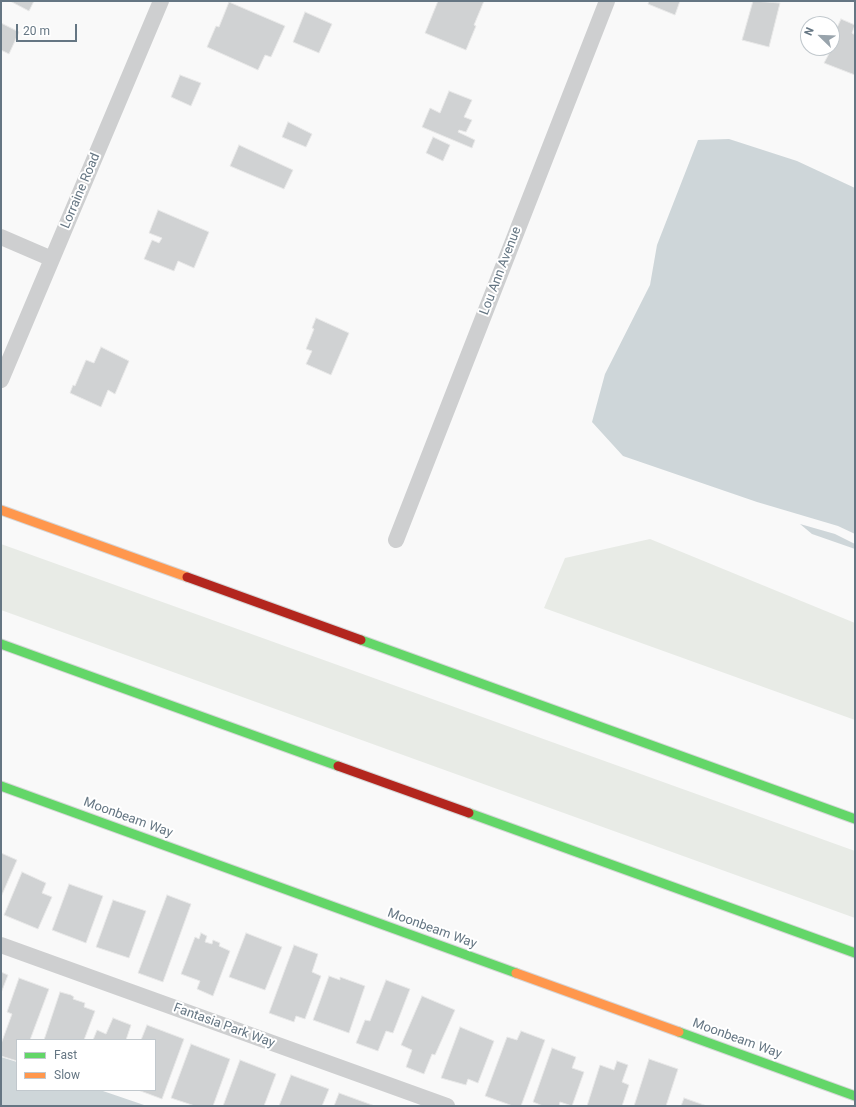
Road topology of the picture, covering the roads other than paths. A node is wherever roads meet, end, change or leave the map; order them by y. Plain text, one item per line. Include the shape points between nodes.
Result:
1 (161, 1) edge
2 (607, 1) edge
3 (1, 238) edge
4 (52, 259) junction
5 (1, 380) edge
6 (1, 510) edge
7 (396, 540) dead end
8 (1, 644) edge
9 (1, 786) edge
10 (855, 819) edge
11 (1, 945) edge
12 (855, 953) edge
13 (855, 1096) edge
14 (447, 1106) edge

1 - 4 street, Lorraine Road
2 - 7 street, Lou Ann Avenue
3 - 4 street
4 - 5 street, Lorraine Road
6 - 10 main road
8 - 12 main road
9 - 13 main road, Moonbeam Way
11 - 14 street, Fantasia Park Way

